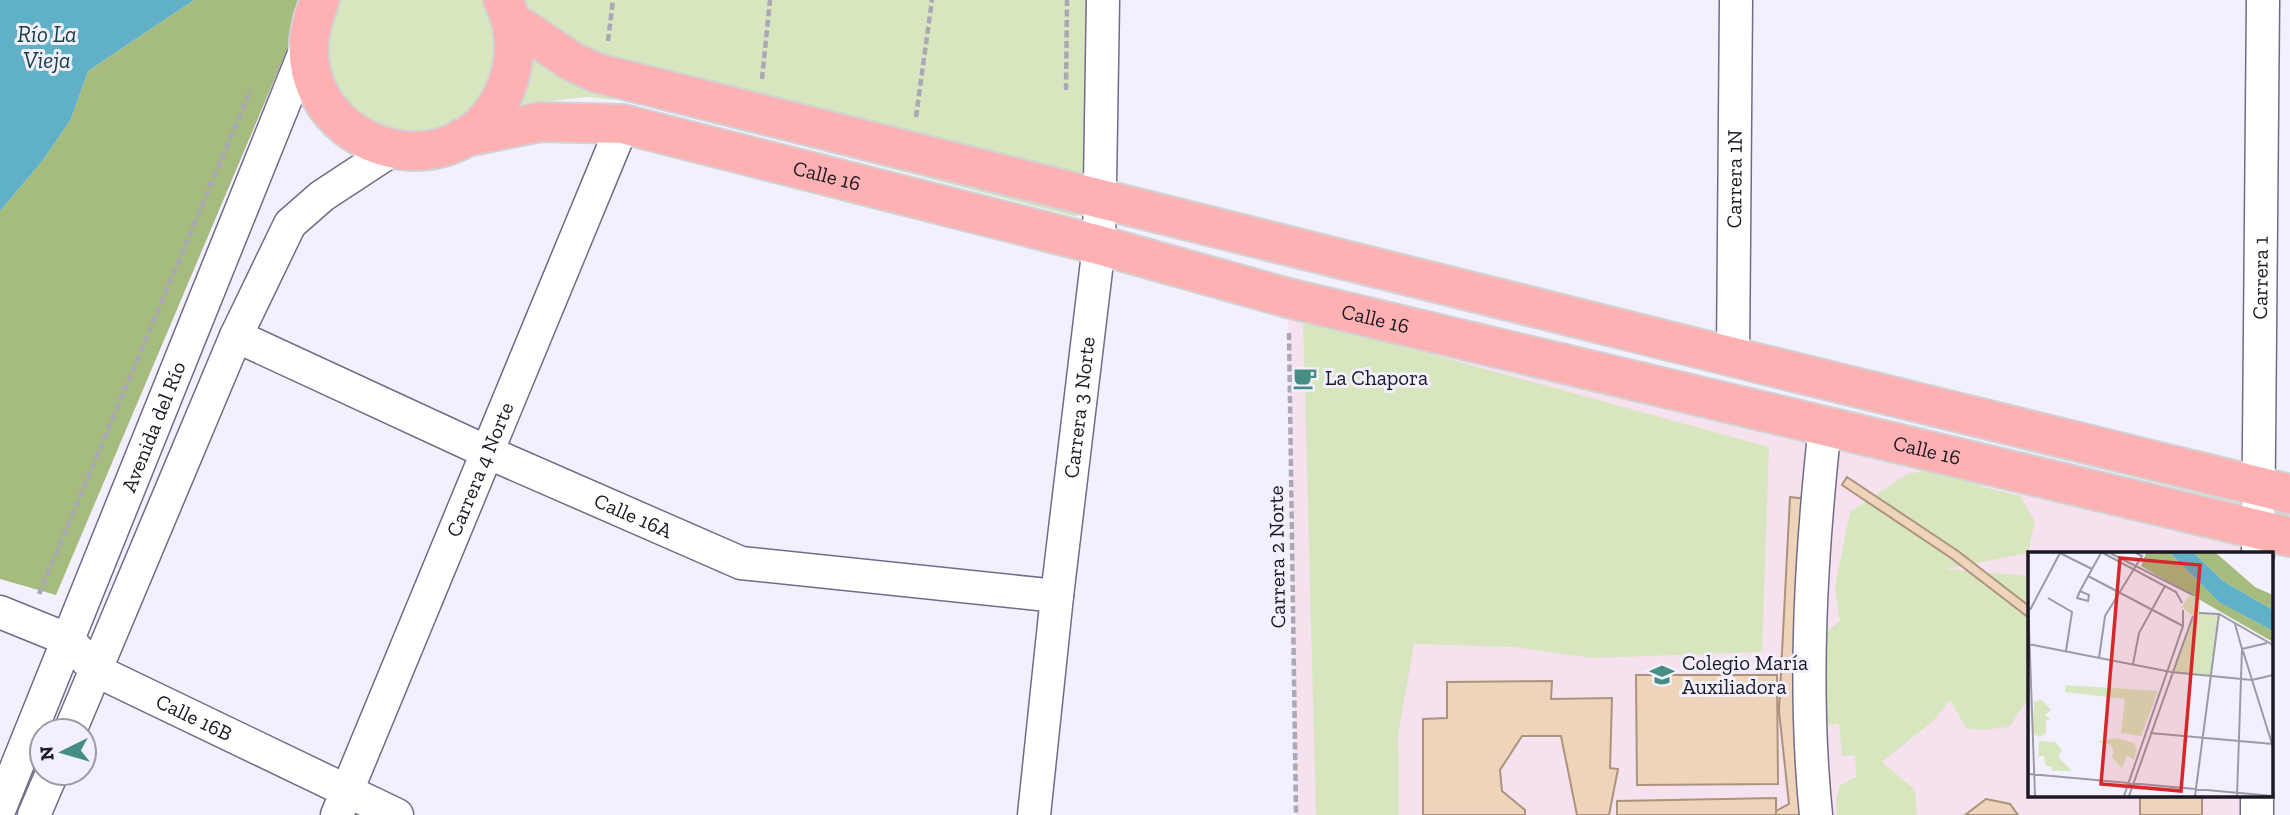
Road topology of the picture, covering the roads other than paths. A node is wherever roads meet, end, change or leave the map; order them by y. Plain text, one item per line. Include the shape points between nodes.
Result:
1 (320, 0) edge
2 (1103, 0) edge
3 (1736, 0) edge
4 (2263, 0) edge
5 (511, 15) edge
6 (308, 44) junction
7 (623, 124) junction
8 (462, 138) junction
9 (392, 150) junction
10 (1101, 200) junction
11 (1099, 245) junction
12 (236, 336) junction
13 (1733, 357) junction
14 (1825, 426) junction
15 (488, 452) junction
16 (2274, 490) edge
17 (2269, 540) edge
18 (1057, 596) junction
19 (14, 617) edge
20 (69, 640) junction
21 (95, 670) junction
22 (75, 717) edge
23 (46, 787) edge
24 (342, 803) edge
25 (0, 808) edge
26 (34, 815) edge
27 (397, 815) edge
28 (1034, 815) edge
29 (1816, 815) edge

1 - 6 main road
2 - 10 street, Carrera 3 Norte
3 - 13 street, Carrera 1N
4 - 16 street, Carrera 1
5 - 8 main road via 514,59 509,79 491,113
5 - 10 main road, Calle 16 via 571,61 597,73
6 - 9 main road via 310,68 331,113 348,130
6 - 20 street, Avenida del Río
7 - 8 main road, Calle 16 via 540,122
7 - 11 main road, Calle 16
7 - 15 street, Carrera 4 Norte
8 - 9 main road, Calle 16 via 440,147
9 - 12 street, Avenida del Río via 322,195 290,224
10 - 11 street, Carrera 3 Norte
10 - 13 main road, Calle 16
11 - 14 main road, Calle 16 via 1289,298
11 - 18 street, Carrera 3 Norte
12 - 15 street, Calle 16A
12 - 21 street, Avenida del Río
13 - 16 main road, Calle 16
14 - 17 main road, Calle 16
14 - 29 street via 1810,662
15 - 18 street, Calle 16A via 741,563
15 - 24 street, Carrera 4 Norte
16 - 17 street, Carrera 1
18 - 28 street, Carrera 3 Norte
19 - 20 street, Calle 16B
20 - 21 street, Calle 16B
20 - 25 street, Avenida del Río
21 - 22 street, Avenida del Río
21 - 24 street, Calle 16B
23 - 26 street
24 - 27 street, Calle 16B

